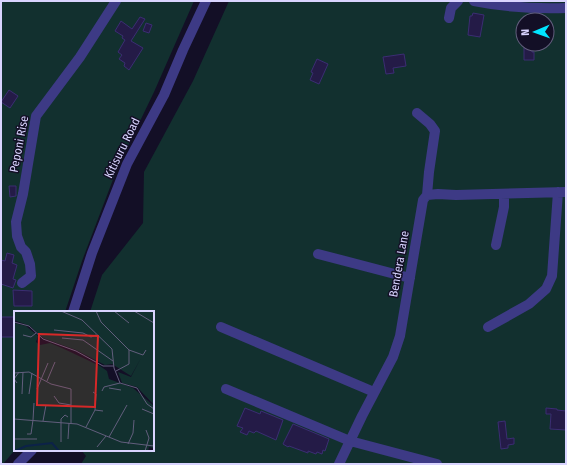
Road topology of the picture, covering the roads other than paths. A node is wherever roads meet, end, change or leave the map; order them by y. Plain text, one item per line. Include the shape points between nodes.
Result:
1 (116, 1) edge
2 (206, 1) edge
3 (458, 1) edge
4 (474, 1) edge
5 (523, 4) edge
6 (566, 8) edge
7 (448, 18) dead end
8 (417, 113) dead end
9 (562, 192) edge
10 (504, 194) junction
11 (427, 195) junction
12 (496, 245) dead end
13 (318, 254) dead end
14 (410, 278) junction
15 (22, 283) dead end
16 (73, 311) edge
17 (221, 327) dead end
18 (488, 327) dead end
19 (226, 389) dead end
20 (374, 392) junction
21 (350, 441) junction
22 (31, 451) edge
23 (18, 464) edge
24 (339, 464) edge
25 (437, 464) edge

1 - 15 street, Peponi Rise via 80,57 36,116 16,222 17,236 30,264 31,276
2 - 16 street, Kitisuru Road via 164,95 127,164 92,253
3 - 7 street via 451,8
4 - 5 street via 492,5
5 - 6 street via 539,8
8 - 11 street, Bendera Lane via 435,131
9 - 10 street
9 - 18 street via 552,276 546,289 529,304
10 - 11 street
10 - 12 street via 504,207
11 - 14 street, Bendera Lane
13 - 14 street
14 - 20 street, Bendera Lane via 400,336 393,357
17 - 20 street
19 - 21 street
20 - 21 street, Bendera Lane
21 - 24 street, Bendera Lane
21 - 25 street
22 - 23 street

